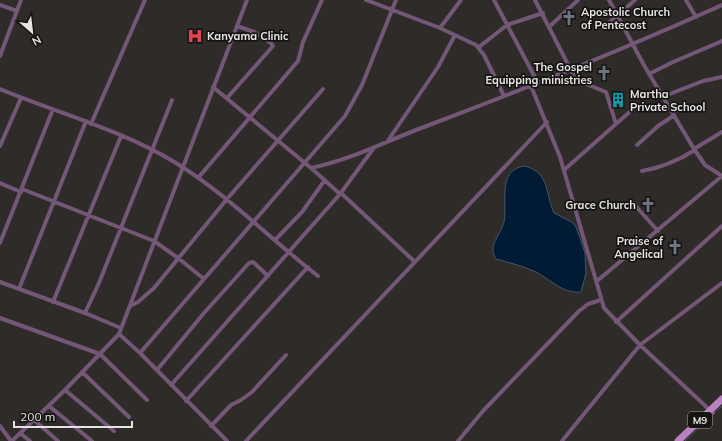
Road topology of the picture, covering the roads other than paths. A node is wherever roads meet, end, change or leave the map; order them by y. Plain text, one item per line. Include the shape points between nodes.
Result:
1 (21, 0) edge
2 (145, 0) edge
3 (247, 0) edge
4 (322, 0) edge
5 (366, 0) edge
6 (396, 0) edge
7 (461, 0) edge
8 (494, 0) edge
9 (535, 0) edge
10 (578, 0) edge
11 (609, 0) edge
12 (635, 0) edge
13 (686, 0) edge
14 (0, 4) edge
15 (722, 5) edge
16 (392, 10) junction
17 (17, 11) junction
18 (543, 13) junction
19 (618, 16) junction
20 (696, 17) junction
21 (237, 26) junction
22 (507, 26) junction
23 (549, 27) junction
24 (440, 28) junction
25 (602, 28) dead end
26 (455, 35) junction
27 (722, 41) edge
28 (633, 43) junction
29 (2, 44) edge
30 (479, 47) junction
31 (0, 56) edge
32 (571, 70) junction
33 (649, 74) junction
34 (722, 77) edge
35 (538, 84) junction
36 (531, 86) junction
37 (213, 87) junction
38 (0, 89) edge
39 (323, 89) dead end
40 (504, 96) junction
41 (662, 97) junction
42 (21, 98) junction
43 (227, 98) junction
44 (172, 100) dead end
45 (634, 108) dead end
46 (53, 109) junction
47 (673, 116) junction
48 (249, 118) junction
49 (86, 121) junction
50 (547, 122) junction
51 (91, 124) junction
52 (616, 124) junction
53 (722, 132) edge
54 (120, 136) junction
55 (277, 140) junction
56 (387, 143) junction
57 (637, 145) dead end
58 (0, 146) edge
59 (374, 149) junction
60 (694, 149) junction
61 (152, 150) junction
62 (304, 163) junction
63 (182, 167) junction
64 (311, 168) junction
65 (564, 170) junction
66 (642, 170) dead end
67 (198, 178) junction
68 (721, 178) edge
69 (325, 180) junction
70 (0, 183) edge
71 (22, 190) junction
72 (341, 193) junction
73 (227, 199) junction
74 (55, 201) junction
75 (633, 203) dead end
76 (88, 215) junction
77 (254, 222) junction
78 (722, 226) edge
79 (121, 227) junction
80 (658, 231) junction
81 (275, 240) junction
82 (154, 241) junction
83 (0, 243) edge
84 (288, 252) junction
85 (178, 258) junction
86 (415, 262) junction
87 (308, 267) junction
88 (268, 276) junction
89 (318, 276) dead end
90 (204, 279) junction
91 (597, 281) junction
92 (0, 282) edge
93 (722, 283) edge
94 (19, 289) junction
95 (601, 300) junction
96 (53, 302) junction
97 (130, 306) junction
98 (85, 313) junction
99 (0, 318) edge
100 (616, 322) junction
101 (121, 328) junction
102 (119, 334) junction
103 (640, 346) junction
104 (140, 353) junction
105 (100, 354) junction
106 (286, 355) dead end
107 (157, 370) junction
108 (82, 372) junction
109 (171, 385) junction
110 (65, 390) junction
111 (722, 399) edge
112 (147, 400) dead end
113 (186, 400) junction
114 (722, 405) edge
115 (49, 406) junction
116 (712, 412) junction
117 (129, 417) dead end
118 (34, 420) junction
119 (0, 426) edge
120 (211, 426) junction
121 (114, 431) dead end
122 (20, 433) junction
123 (11, 441) edge
124 (30, 441) edge
125 (58, 441) edge
126 (92, 441) edge
127 (227, 441) edge
128 (246, 441) edge
129 (458, 441) edge
130 (562, 441) edge
131 (678, 441) edge
132 (684, 441) edge

1 - 17 street
2 - 51 street
3 - 21 street
4 - 48 street via 303,42 298,62
5 - 16 street
6 - 16 street
7 - 24 street
8 - 22 street
9 - 18 street
10 - 23 street
11 - 19 street
12 - 19 street
13 - 20 street
14 - 17 street
15 - 20 street
16 - 24 street
16 - 62 street via 362,85 349,109
17 - 29 street
18 - 22 street
18 - 23 street
19 - 25 street
19 - 28 street
20 - 28 street
21 - 37 street
21 - 43 street via 254,32 273,46
22 - 30 street
22 - 35 street
23 - 32 street
24 - 26 street
26 - 30 street
26 - 56 street via 438,67
27 - 33 street
28 - 32 street
28 - 33 street
29 - 31 street
30 - 40 street
32 - 35 street
32 - 52 street via 577,81 606,92
33 - 41 street
34 - 41 street via 703,81
35 - 36 street
36 - 40 street
36 - 50 street
37 - 43 street
37 - 63 street
38 - 42 street
39 - 55 street
40 - 56 street
41 - 47 street
42 - 46 street
42 - 58 street
43 - 48 street
44 - 61 street
45 - 52 street
46 - 49 street
46 - 71 street
47 - 57 street
47 - 60 street
48 - 55 street
48 - 67 street
49 - 51 street
49 - 74 street
50 - 65 street
50 - 86 street
51 - 54 street
52 - 65 street
53 - 60 street
54 - 61 street
54 - 76 street
55 - 62 street
55 - 73 street
56 - 59 street
59 - 64 street
59 - 72 street
60 - 66 street via 681,158 656,168
60 - 68 street via 707,166
61 - 63 street
61 - 79 street
62 - 64 street
62 - 77 street
63 - 67 street
63 - 82 street
64 - 69 street
65 - 91 street
67 - 73 street
68 - 80 street
69 - 72 street
69 - 81 street via 302,212
70 - 71 street
71 - 74 street
71 - 83 street
72 - 84 street
72 - 86 street
73 - 77 street
73 - 85 street
74 - 76 street
74 - 94 street
75 - 80 street
76 - 79 street
76 - 96 street
77 - 81 street
77 - 90 street
78 - 100 street
79 - 82 street
79 - 98 street
80 - 91 street
81 - 84 street
82 - 85 street
82 - 97 street
84 - 87 street
84 - 88 street
85 - 90 street
85 - 97 street via 154,288
86 - 128 street
87 - 89 street
87 - 113 street
88 - 107 street via 253,262 249,263
88 - 109 street
90 - 104 street
91 - 95 street
92 - 94 street
93 - 103 street
94 - 96 street
95 - 100 street via 607,313
95 - 129 street via 588,304 579,311 483,411
96 - 98 street
97 - 101 street
98 - 101 street
99 - 105 street
100 - 103 street
101 - 102 street
102 - 104 street
102 - 105 street
103 - 116 street
103 - 130 street
104 - 107 street
105 - 108 street
105 - 112 street
106 - 120 street via 252,392 231,405
107 - 109 street
108 - 110 street
108 - 117 street
109 - 113 street
110 - 115 street
110 - 121 street
111 - 116 main road, M9
113 - 120 street
114 - 116 main road, M9
115 - 118 street
115 - 126 street
116 - 131 main road, M9
116 - 132 main road, M9
118 - 122 street
118 - 125 street
119 - 123 street
120 - 127 street
122 - 123 street
122 - 124 street

